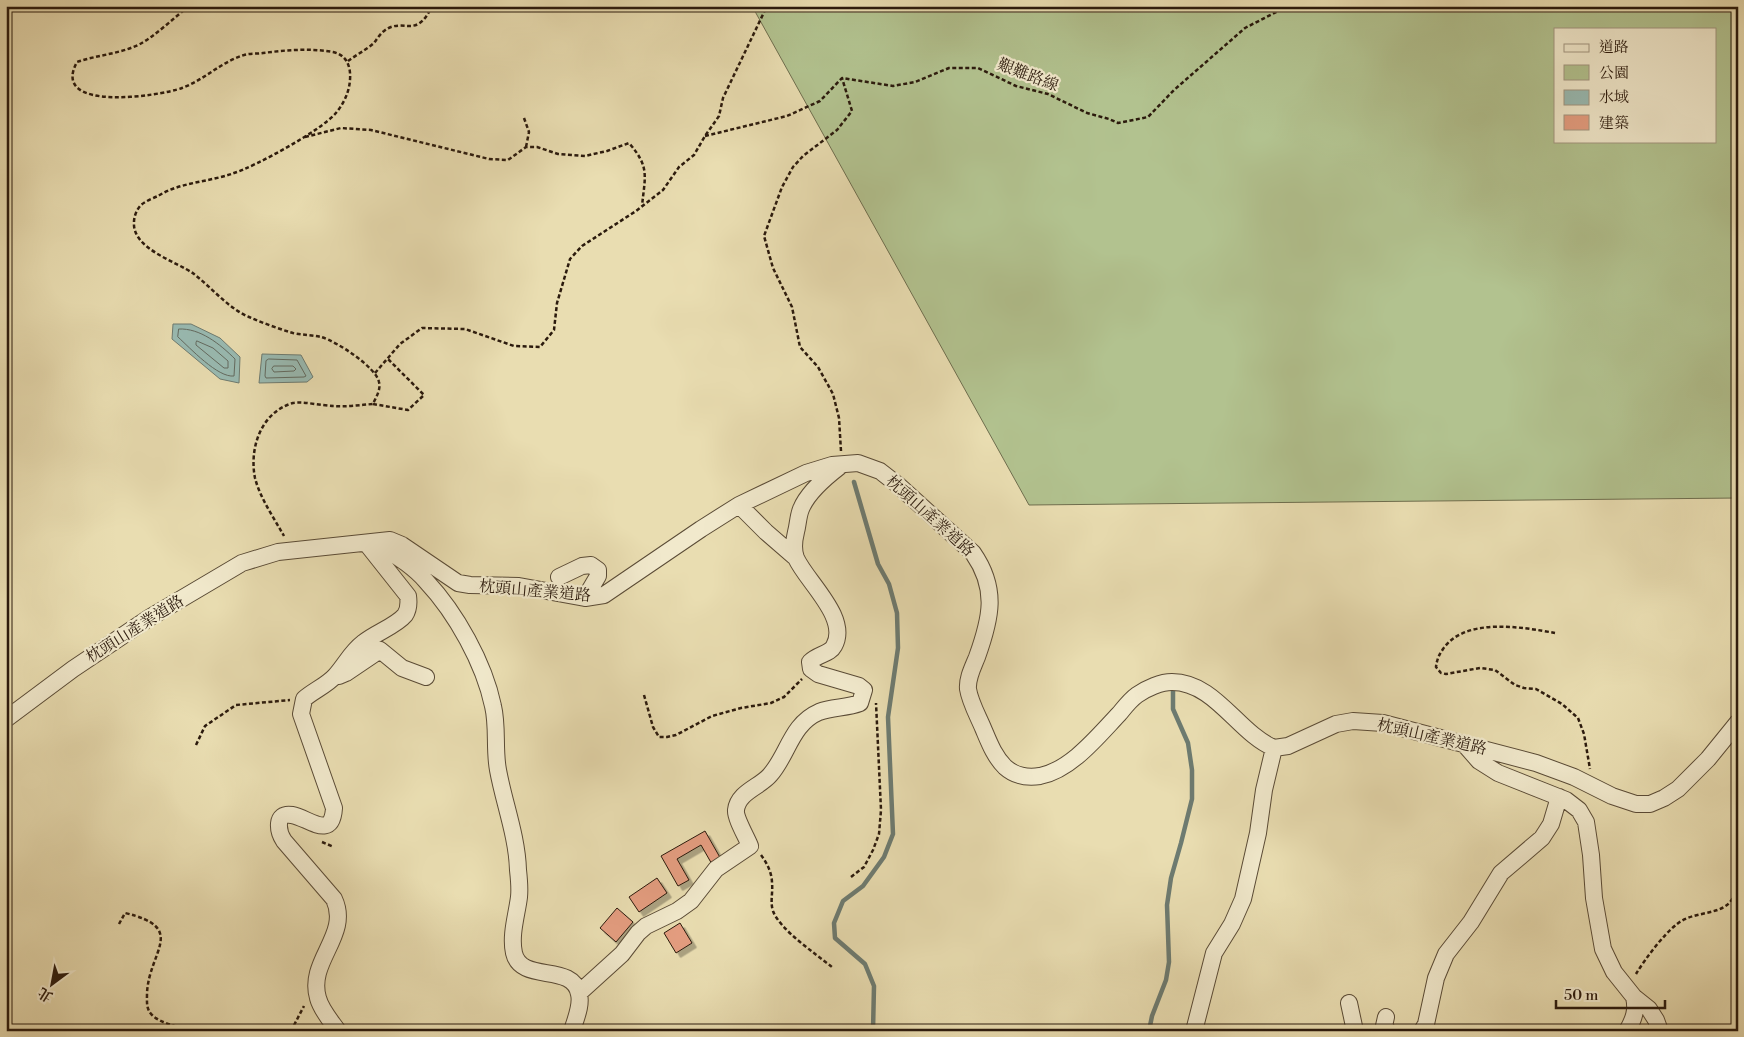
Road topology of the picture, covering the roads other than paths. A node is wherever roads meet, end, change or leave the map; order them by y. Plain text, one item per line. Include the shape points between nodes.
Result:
1 (842, 464) junction
2 (739, 504) junction
3 (371, 542) junction
4 (796, 558) junction
5 (559, 577) dead end
6 (585, 598) junction
7 (426, 677) dead end
8 (334, 678) junction
9 (6, 719) edge
10 (1738, 722) edge
11 (1465, 744) junction
12 (1274, 748) junction
13 (1559, 797) junction
14 (579, 993) junction
15 (1630, 993) junction
16 (1350, 1003) dead end
17 (338, 1031) edge
18 (572, 1031) edge
19 (1194, 1031) edge
20 (1355, 1031) edge
21 (1422, 1031) edge
22 (1626, 1031) edge
23 (1660, 1031) edge

1 - 2 street, 枕頭山產業道路 via 806,473
1 - 4 street via 820,482 801,509 794,540
1 - 12 street, 枕頭山產業道路 via 858,463 880,471 898,484 973,553 981,565 989,585 988,627 969,677 968,689 992,750 1009,770 1031,778 1062,768 1136,696 1171,682 1189,684 1200,690 1255,738
2 - 4 street
2 - 6 street, 枕頭山產業道路 via 604,595
3 - 6 street, 枕頭山產業道路 via 390,540 402,544 458,583 519,586
3 - 8 street via 408,596 409,606 400,620 362,643
3 - 9 street, 枕頭山產業道路 via 278,552 242,563 73,668
3 - 14 street via 400,559 430,586 467,639 494,708 498,769 518,867 514,952 517,961 526,969 561,975 573,983
4 - 14 street via 834,615 838,633 829,652 815,656 810,662 812,669 818,674 859,686 864,690 860,703 819,712 803,722 776,768 737,804 735,813 750,846 716,869 691,901 646,926 622,954
5 - 6 street via 592,564 598,570 598,576
7 - 8 street via 402,668 380,650
8 - 17 street via 304,699 300,714 334,808 334,817 330,824 324,826 291,815 284,816 277,824 278,833 339,909 335,934 316,980 322,1009
10 - 11 street, 枕頭山產業道路 via 1678,789 1650,804 1636,804 1536,763
11 - 12 street, 枕頭山產業道路 via 1383,723 1353,722 1336,724 1288,746
11 - 13 street via 1479,761 1498,773
12 - 19 street via 1243,899 1214,953
13 - 15 street via 1579,810 1586,822 1594,898 1604,948 1614,972
13 - 21 street via 1551,824 1542,838 1501,873 1471,922 1446,954
14 - 18 street
15 - 22 street via 1636,1008
15 - 23 street via 1649,1009
16 - 20 street

